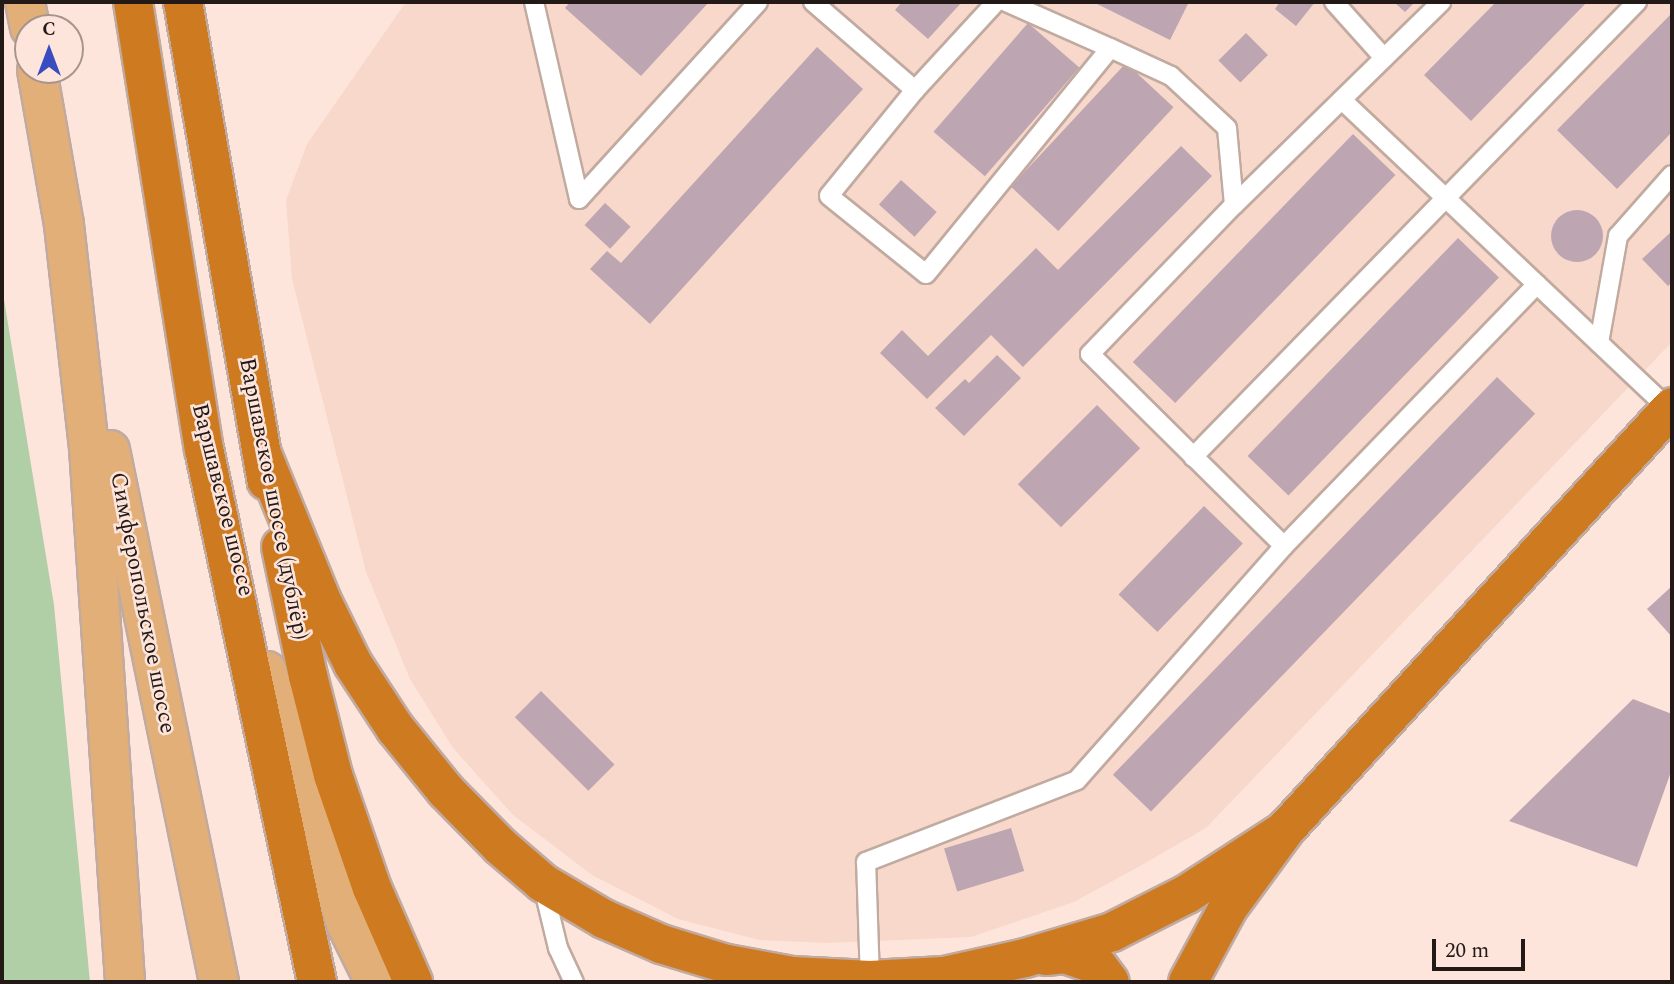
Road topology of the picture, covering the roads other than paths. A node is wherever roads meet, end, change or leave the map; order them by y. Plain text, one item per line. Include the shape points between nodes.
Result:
1 (133, 2) edge
2 (183, 2) edge
3 (534, 2) edge
4 (758, 2) edge
5 (813, 2) edge
6 (996, 2) edge
7 (1006, 2) edge
8 (1334, 2) edge
9 (1441, 2) edge
10 (1637, 2) edge
11 (1110, 48) junction
12 (1384, 58) junction
13 (40, 84) edge
14 (915, 90) junction
15 (1342, 100) junction
16 (1672, 175) edge
17 (1446, 199) junction
18 (1234, 205) junction
19 (65, 225) junction
20 (1537, 284) junction
21 (1599, 343) junction
22 (1671, 409) edge
23 (204, 449) junction
24 (262, 454) junction
25 (1193, 457) junction
26 (1284, 546) junction
27 (1285, 830) junction
28 (542, 883) junction
29 (1025, 958) junction
30 (870, 981) edge
31 (125, 982) edge
32 (219, 982) edge
33 (317, 982) edge
34 (375, 982) edge
35 (413, 982) edge
36 (574, 982) edge
37 (1110, 982) edge
38 (1188, 982) edge

1 - 23 highway, Варшавское шоссе
2 - 24 highway, Варшавское шоссе (дублёр)
3 - 4 lane via 579,199
5 - 14 lane
6 - 14 lane
7 - 11 lane
8 - 12 lane
9 - 12 lane
10 - 17 lane
11 - 14 lane via 926,274 829,196
11 - 18 lane via 1171,76 1227,128
12 - 15 lane
13 - 19 main road
15 - 17 lane
15 - 18 lane
16 - 21 lane via 1618,236
17 - 20 lane
17 - 25 lane
18 - 25 lane via 1090,354
19 - 31 main road via 93,500
19 - 32 main road, Симферопольское шоссе
20 - 21 lane
20 - 26 lane
21 - 22 lane
22 - 27 highway
23 - 33 highway
23 - 34 main road, Варшавское шоссе via 306,807 345,923
24 - 28 highway via 353,664 395,728 446,791
24 - 35 highway, Варшавское шоссе (дублёр) via 333,775 372,888
25 - 26 lane
26 - 30 lane via 1077,780 866,862
27 - 29 highway via 1187,894 1112,932
27 - 38 highway via 1228,908
28 - 30 highway via 604,919 661,944 714,960 792,976
28 - 36 lane via 558,948
29 - 30 highway via 944,976
29 - 37 highway via 1065,954 1097,965

